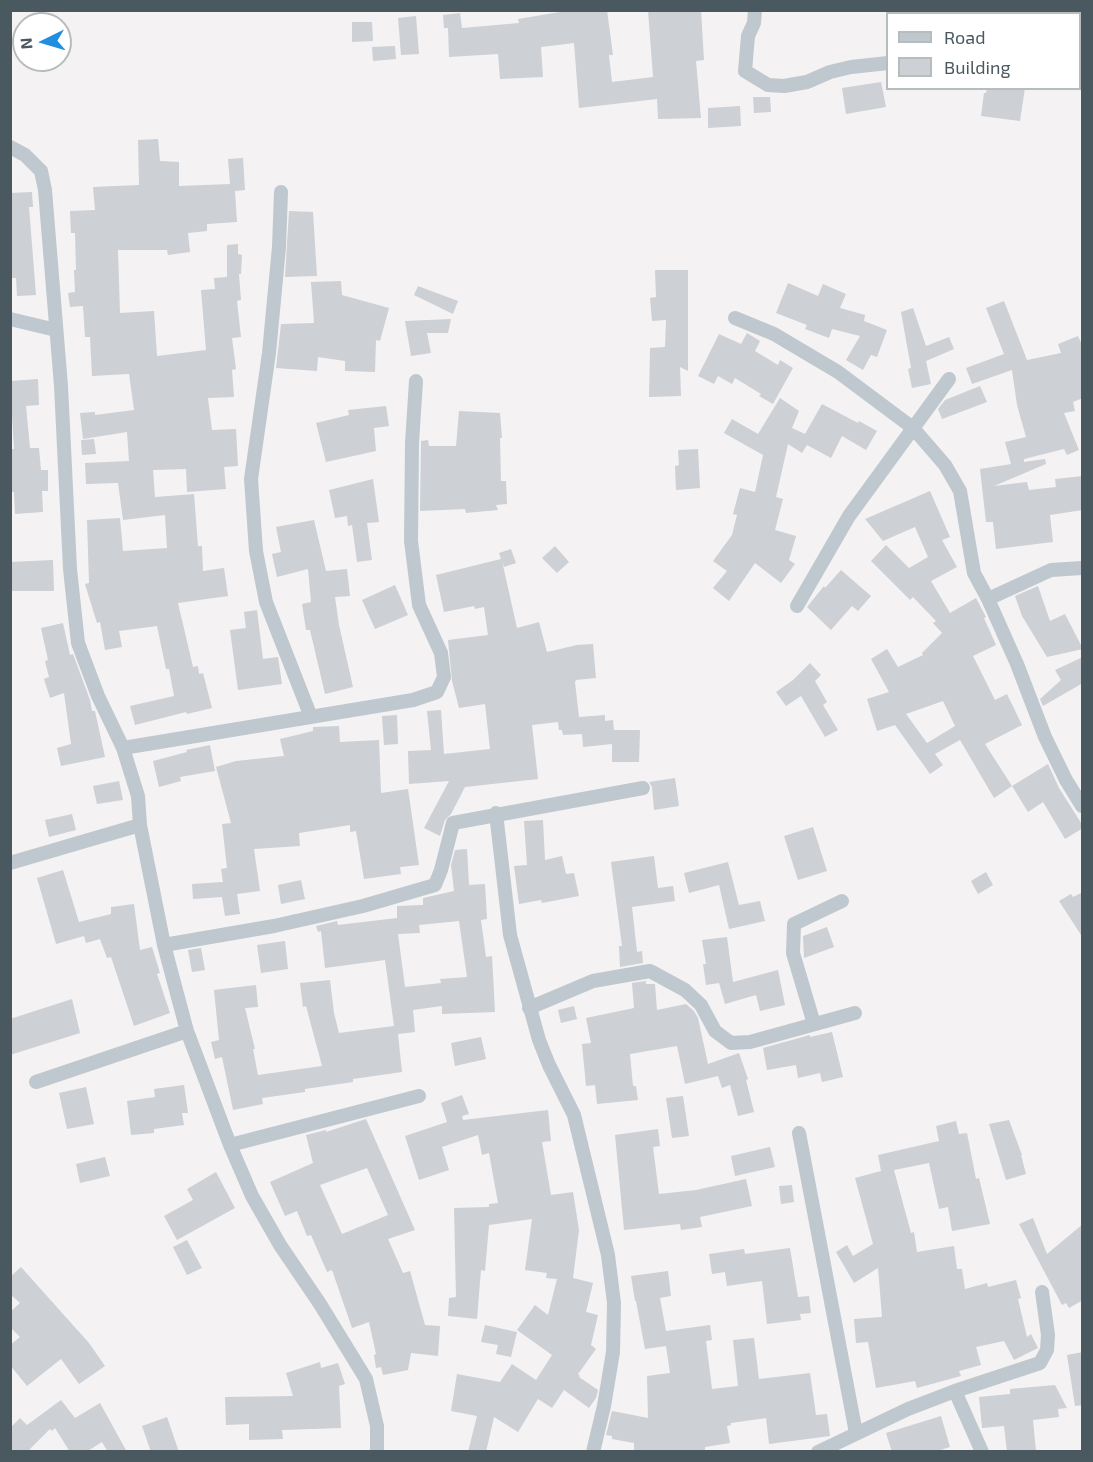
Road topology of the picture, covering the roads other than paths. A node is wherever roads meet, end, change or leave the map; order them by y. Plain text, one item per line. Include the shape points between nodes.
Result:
1 (755, 10) edge
2 (886, 63) edge
3 (10, 147) edge
4 (281, 192) dead end
5 (735, 318) dead end
6 (10, 319) edge
7 (56, 330) junction
8 (949, 379) dead end
9 (416, 381) dead end
10 (913, 428) junction
11 (1083, 568) edge
12 (988, 599) junction
13 (797, 606) dead end
14 (311, 717) junction
15 (123, 747) junction
16 (642, 788) dead end
17 (1083, 806) edge
18 (496, 813) junction
19 (140, 825) junction
20 (10, 863) edge
21 (842, 901) dead end
22 (164, 945) junction
23 (529, 1008) junction
24 (855, 1013) dead end
25 (814, 1024) junction
26 (187, 1031) junction
27 (36, 1082) dead end
28 (419, 1096) dead end
29 (799, 1133) dead end
30 (230, 1145) junction
31 (1042, 1292) dead end
32 (954, 1391) junction
33 (856, 1433) junction
34 (377, 1452) edge
35 (593, 1452) edge
36 (818, 1452) edge
37 (982, 1452) edge

1 - 2 street via 745,71 768,85 796,84 851,67
3 - 7 street via 41,171
4 - 14 street via 269,353 251,479 256,551 266,602
5 - 10 street via 774,334 838,372
6 - 7 street
7 - 15 street via 78,643
8 - 10 street
9 - 14 street via 411,541 419,605 441,653 444,677 437,692 413,700
10 - 12 street via 945,465 960,491 974,573
10 - 13 street via 849,516
11 - 12 street via 1051,570
12 - 17 street via 1045,737
14 - 15 street
15 - 19 street via 138,796
16 - 18 street
18 - 22 street via 453,823 435,885 274,926
18 - 23 street via 510,935
19 - 20 street
19 - 22 street
21 - 25 street via 794,924 793,953
22 - 26 street
23 - 25 street via 593,981 650,971 693,997 715,1031 731,1043 750,1042
23 - 35 street via 549,1065 574,1115 608,1255 614,1303 613,1352
24 - 25 street
26 - 27 street
26 - 30 street
28 - 30 street
29 - 33 street
30 - 34 street via 252,1196 280,1245 366,1379 377,1426
31 - 32 street via 1048,1335 1047,1350 1040,1363
32 - 33 street
32 - 37 street
33 - 36 street

